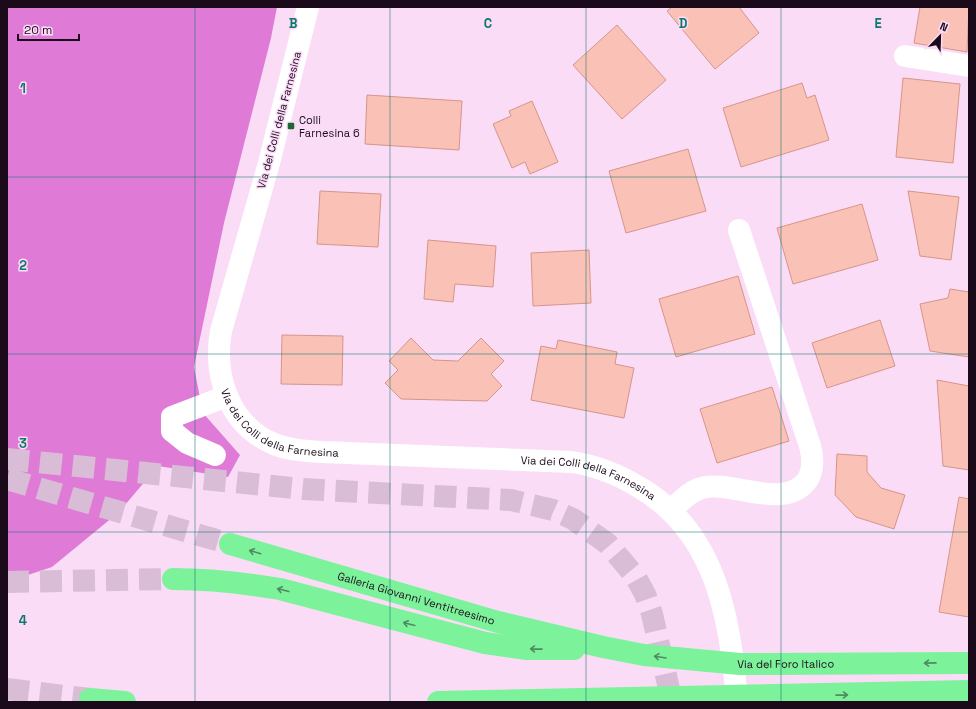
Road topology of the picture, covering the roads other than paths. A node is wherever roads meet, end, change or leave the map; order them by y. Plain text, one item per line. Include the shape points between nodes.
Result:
1 (308, 7) edge
2 (905, 56) dead end
3 (969, 66) edge
4 (739, 230) dead end
5 (227, 396) junction
6 (216, 455) dead end
7 (671, 510) junction
8 (230, 544) tunnel mouth
9 (173, 580) tunnel mouth
10 (603, 647) junction
11 (969, 663) edge
12 (969, 692) edge
13 (90, 699) dead end
14 (701, 699) edge
15 (125, 702) edge
16 (438, 702) edge
17 (737, 702) edge

1 - 5 street, Via dei Colli della Farnesina via 221,331 219,371
2 - 3 street
4 - 7 street via 810,446 812,467 804,484 794,491 772,494 708,486 693,492
5 - 6 street via 172,417 172,431 187,443
5 - 7 street, Via dei Colli della Farnesina via 242,419 256,433 274,444 288,448 308,452 587,465 625,479
7 - 17 street, Via dei Colli della Farnesina via 704,554 717,586 730,637
10 -> 8 highway, Galleria Giovanni Ventitreesimo via 498,622
10 -> 9 highway via 527,649 501,645 455,636 280,590 229,581
11 -> 10 highway, Via del Foro Italico via 780,665 698,661
14 -> 12 highway
13 - 15 highway
14 - 16 highway

